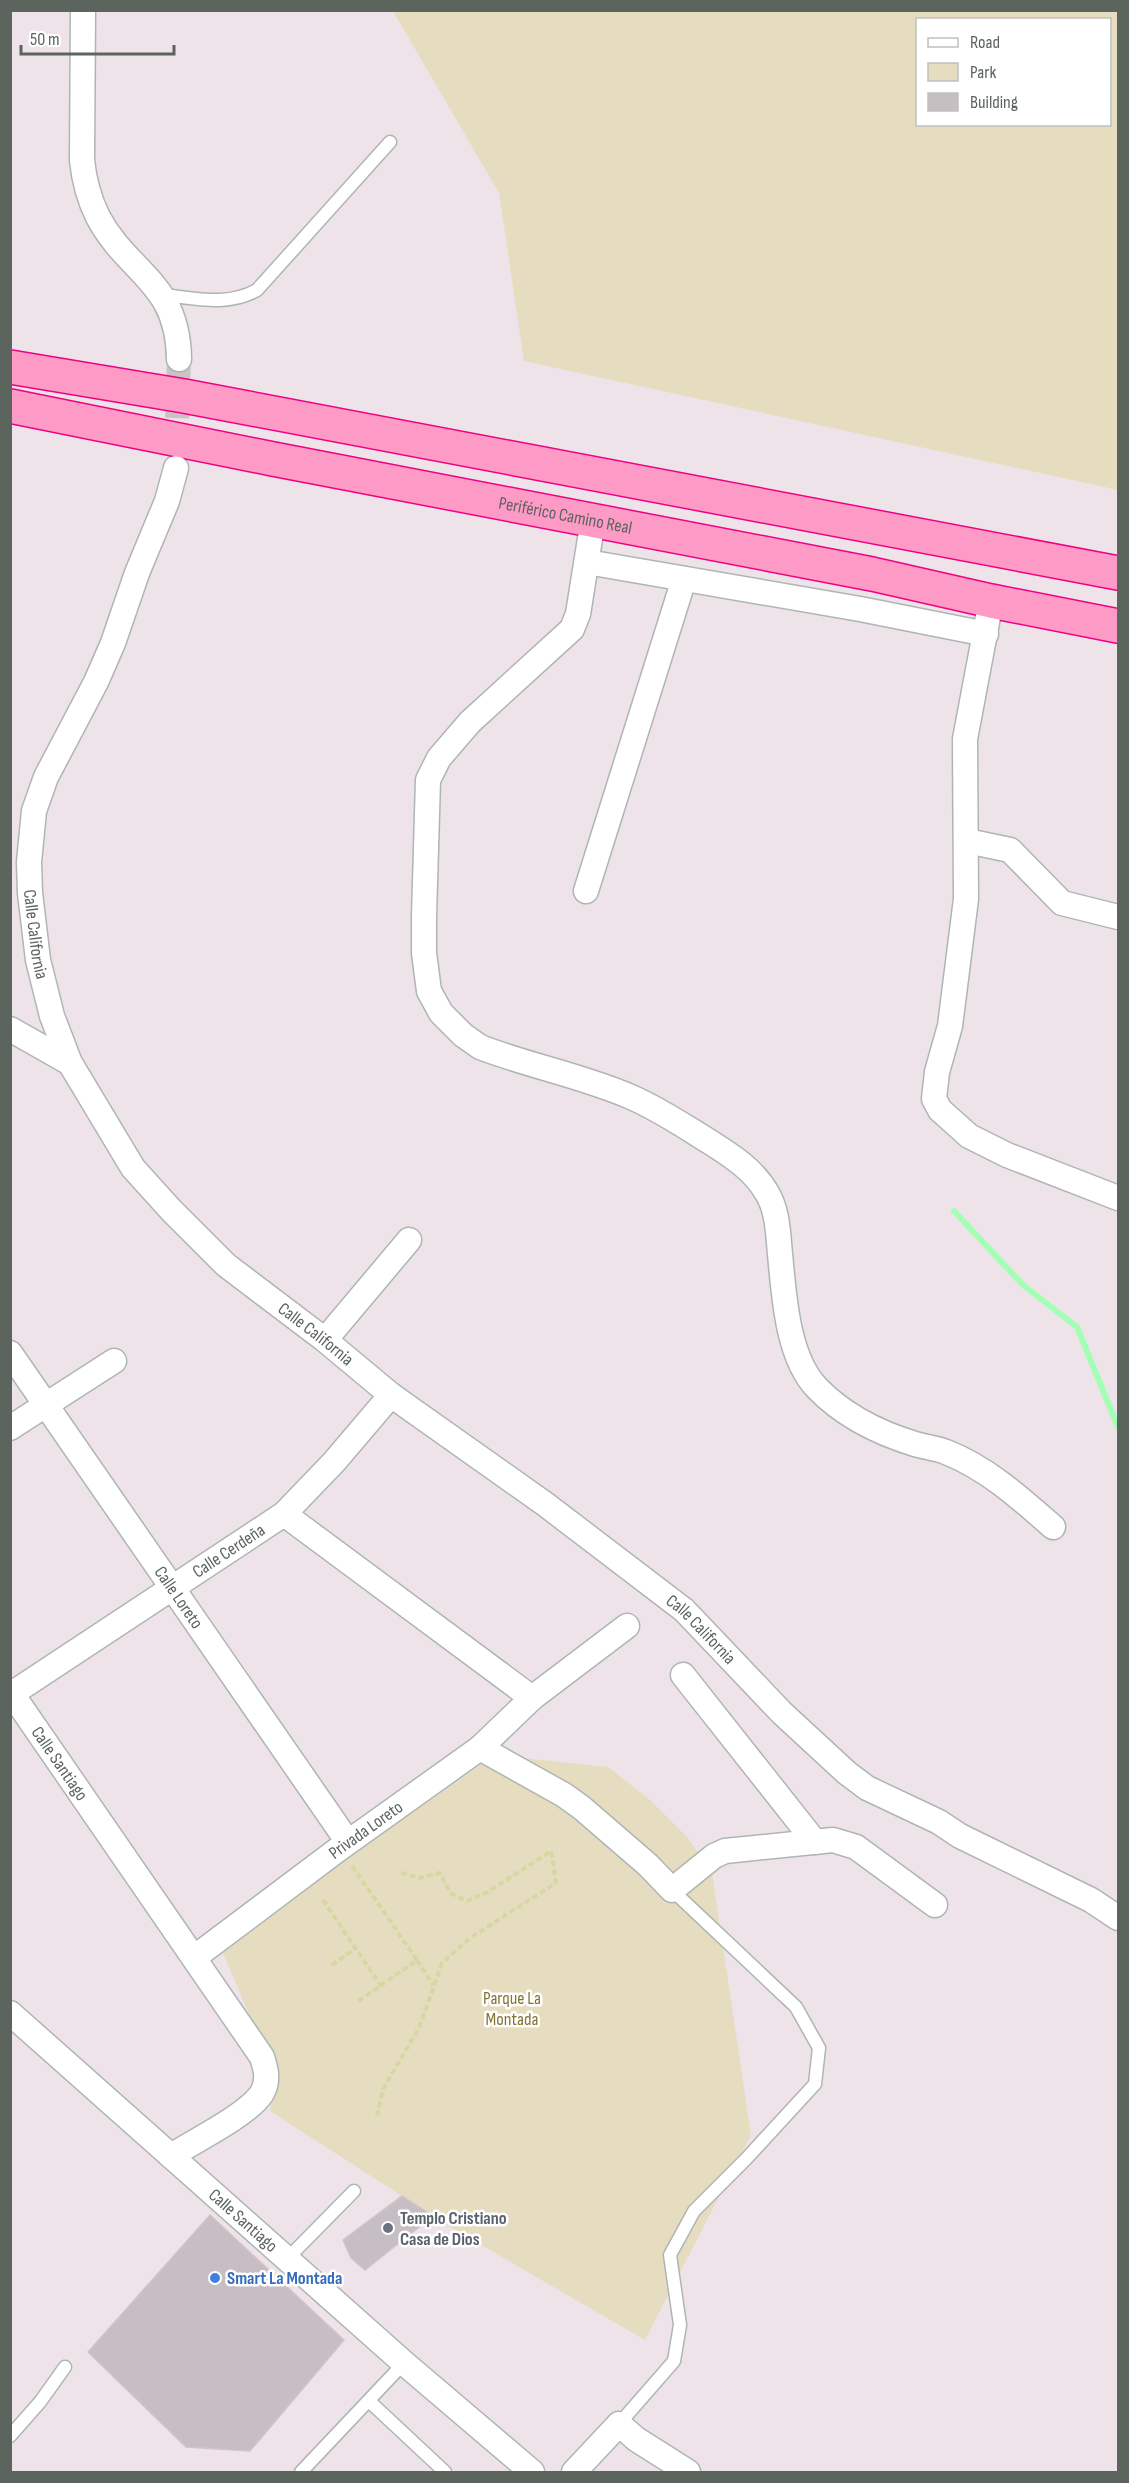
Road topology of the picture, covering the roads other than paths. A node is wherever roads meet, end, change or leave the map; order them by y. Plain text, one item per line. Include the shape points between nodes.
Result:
1 (83, 10) edge
2 (390, 142) dead end
3 (163, 295) junction
4 (179, 358) tunnel mouth
5 (10, 367) edge
6 (10, 406) edge
7 (176, 468) tunnel mouth
8 (593, 520) junction
9 (586, 562) junction
10 (1119, 573) edge
11 (872, 574) junction
12 (684, 579) junction
13 (991, 601) junction
14 (860, 609) junction
15 (1119, 626) edge
16 (986, 634) junction
17 (967, 841) junction
18 (586, 891) dead end
19 (1119, 917) edge
20 (10, 1029) edge
21 (70, 1063) junction
22 (1119, 1198) edge
23 (409, 1240) dead end
24 (325, 1340) junction
25 (10, 1353) edge
26 (114, 1361) dead end
27 (391, 1395) junction
28 (46, 1404) junction
29 (10, 1428) edge
30 (284, 1514) junction
31 (1053, 1527) dead end
32 (172, 1590) junction
33 (627, 1626) dead end
34 (684, 1675) dead end
35 (11, 1693) edge
36 (532, 1698) junction
37 (480, 1748) junction
38 (815, 1842) junction
39 (344, 1845) junction
40 (672, 1890) junction
41 (935, 1905) dead end
42 (1119, 1918) edge
43 (195, 1957) junction
44 (10, 2013) edge
45 (171, 2156) junction
46 (354, 2191) dead end
47 (287, 2259) junction
48 (404, 2363) junction
49 (65, 2367) dead end
50 (369, 2401) junction
51 (619, 2424) junction
52 (10, 2436) edge
53 (301, 2472) edge
54 (445, 2472) edge
55 (532, 2472) edge
56 (574, 2472) edge
57 (688, 2472) edge

1 - 3 street via 84,180 99,219
2 - 3 lane via 257,290 243,298 223,301
3 - 4 street via 179,336
5 - 10 highway via 184,396
6 - 8 highway, Periférico Camino Real
7 - 21 street, Calle California via 113,643 46,777 34,812 29,862 38,960 52,1016
8 - 9 street
8 - 11 highway, Periférico Camino Real
9 - 12 street
9 - 31 street via 572,629 470,722 439,758 428,780 424,953 429,991 441,1013 480,1047 631,1097 668,1115 736,1159 756,1177 776,1215 786,1311 798,1356 815,1385 846,1412 878,1430 971,1464 1009,1488
11 - 13 highway, Periférico Camino Real
11 - 14 street
12 - 14 street
12 - 18 street
13 - 15 highway, Periférico Camino Real
13 - 16 street
14 - 16 street
16 - 17 street via 965,739
17 - 19 street via 1010,850 1062,903
17 - 22 street via 966,899 958,964 934,1099 940,1110 969,1136 1007,1155
20 - 21 street
21 - 24 street, Calle California via 134,1168 171,1210 226,1265
23 - 24 street
24 - 27 street, Calle California
25 - 28 street, Calle Loreto
26 - 28 street
27 - 30 street, Calle Cerdeña
27 - 42 street, Calle California via 684,1610 782,1713 867,1788 1091,1900
28 - 29 street
28 - 32 street, Calle Loreto
30 - 32 street, Calle Cerdeña
30 - 36 street
32 - 35 street, Calle Cerdeña
32 - 39 street, Calle Loreto
33 - 36 street, Privada Loreto
34 - 38 street
35 - 43 street, Calle Santiago
36 - 37 street, Privada Loreto
37 - 39 street, Privada Loreto
37 - 40 street via 582,1808
38 - 40 street via 725,1851
38 - 41 street via 833,1840 856,1847
39 - 43 street, Privada Loreto
40 - 51 lane via 796,2007 819,2048 815,2084 694,2211 670,2255 680,2325 674,2361
43 - 45 street, Calle Santiago via 262,2057 267,2077 262,2092 250,2107
44 - 45 street, Calle Santiago
45 - 47 street, Calle Santiago
46 - 47 lane
47 - 48 street, Calle Santiago
48 - 50 lane
48 - 55 street, Calle Santiago
49 - 52 lane
50 - 53 lane
50 - 54 lane
51 - 56 street
51 - 57 street

